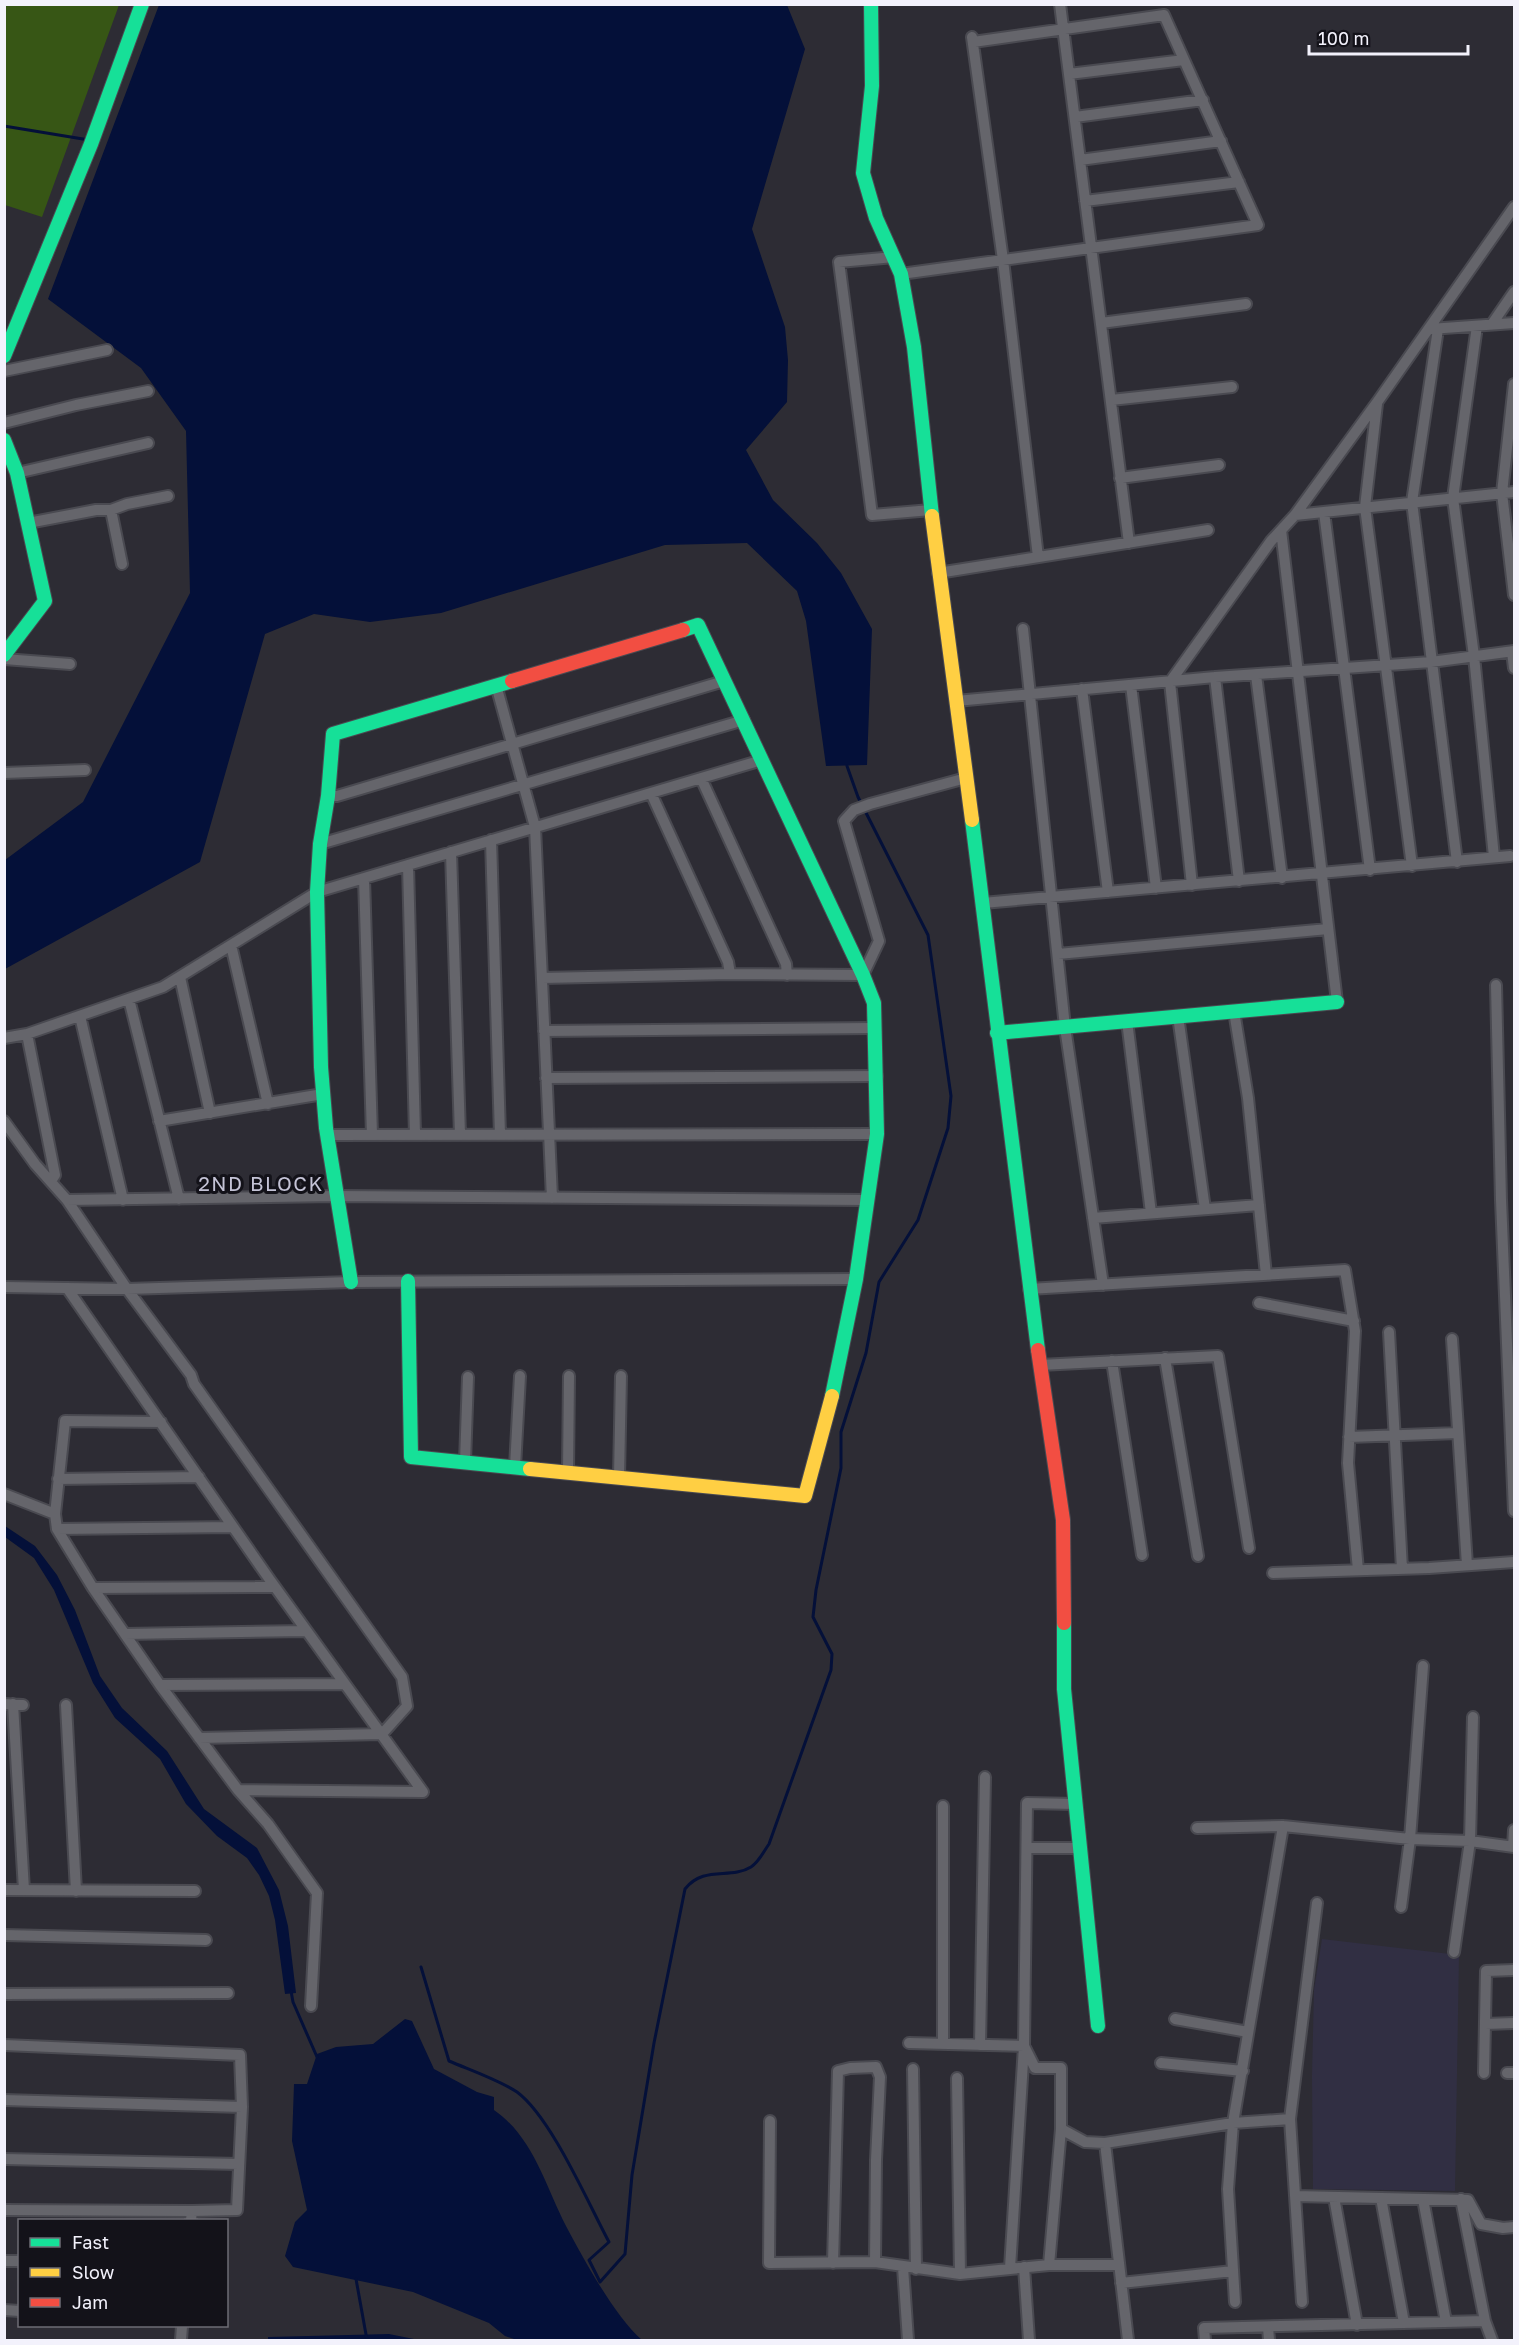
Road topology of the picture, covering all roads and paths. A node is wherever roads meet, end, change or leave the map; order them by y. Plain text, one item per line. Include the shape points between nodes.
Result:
1 (142, 4) edge
2 (871, 4) edge
3 (1060, 4) edge
4 (1063, 29) junction
5 (1184, 60) junction
6 (1069, 74) junction
7 (1203, 100) junction
8 (1074, 117) junction
9 (1221, 141) junction
10 (1080, 160) junction
11 (1239, 182) junction
12 (1085, 201) junction
13 (1515, 207) edge
14 (1091, 248) junction
15 (894, 257) junction
16 (1003, 260) junction
17 (901, 274) junction
18 (1515, 292) edge
19 (1245, 304) dead end
20 (1101, 322) junction
21 (1515, 323) edge
22 (1492, 324) junction
23 (1477, 326) junction
24 (1432, 329) junction
25 (107, 350) dead end
26 (4, 356) edge
27 (4, 371) edge
28 (1515, 384) edge
29 (1232, 387) dead end
30 (148, 391) dead end
31 (1111, 400) junction
32 (1378, 401) junction
33 (4, 423) edge
34 (4, 440) edge
35 (148, 443) dead end
36 (1219, 465) dead end
37 (17, 473) junction
38 (1120, 478) junction
39 (1515, 492) edge
40 (1502, 493) junction
41 (168, 496) dead end
42 (1453, 498) junction
43 (1412, 502) junction
44 (1365, 507) junction
45 (111, 510) junction
46 (931, 510) junction
47 (1324, 512) junction
48 (1295, 515) junction
49 (28, 523) junction
50 (1281, 530) junction
51 (1208, 531) dead end
52 (1129, 543) junction
53 (1038, 557) junction
54 (122, 564) dead end
55 (938, 573) junction
56 (1515, 595) edge
57 (1023, 629) dead end
58 (1513, 652) edge
59 (1474, 656) junction
60 (4, 657) edge
61 (1431, 662) junction
62 (1386, 663) junction
63 (70, 664) dead end
64 (1345, 667) junction
65 (1515, 668) edge
66 (1297, 672) junction
67 (1256, 675) junction
68 (1215, 677) junction
69 (724, 681) junction
70 (1170, 682) junction
71 (496, 685) junction
72 (1131, 685) junction
73 (1082, 689) junction
74 (1030, 694) junction
75 (956, 701) junction
76 (744, 720) junction
77 (513, 745) junction
78 (762, 760) junction
79 (85, 770) dead end
80 (4, 773) edge
81 (701, 778) junction
82 (966, 778) junction
83 (524, 785) junction
84 (651, 793) junction
85 (328, 796) junction
86 (535, 827) junction
87 (491, 840) junction
88 (320, 844) junction
89 (451, 852) junction
90 (1510, 856) dead end
91 (1494, 857) junction
92 (1456, 862) junction
93 (408, 865) junction
94 (1413, 866) junction
95 (1370, 870) junction
96 (1322, 874) junction
97 (364, 878) junction
98 (1282, 878) junction
99 (1239, 881) junction
100 (1192, 885) junction
101 (1156, 888) junction
102 (317, 892) junction
103 (1108, 892) junction
104 (1052, 898) junction
105 (983, 903) junction
106 (1328, 929) junction
107 (231, 945) junction
108 (1058, 954) junction
109 (730, 974) junction
110 (788, 975) junction
111 (863, 975) junction
112 (180, 977) junction
113 (542, 978) junction
114 (1496, 985) dead end
115 (129, 999) junction
116 (1337, 1002) joint
117 (1234, 1011) junction
118 (80, 1016) junction
119 (1178, 1016) junction
120 (1127, 1021) junction
121 (1065, 1027) junction
122 (874, 1029) junction
123 (544, 1031) junction
124 (997, 1033) junction
125 (27, 1034) junction
126 (4, 1038) edge
127 (877, 1076) junction
128 (546, 1078) junction
129 (323, 1094) junction
130 (268, 1104) junction
131 (210, 1113) junction
132 (4, 1120) edge
133 (159, 1121) junction
134 (877, 1134) junction
135 (327, 1135) junction
136 (372, 1135) junction
137 (415, 1135) junction
138 (460, 1135) junction
139 (500, 1135) junction
140 (549, 1135) junction
141 (51, 1181) junction
142 (335, 1196) junction
143 (552, 1198) junction
144 (178, 1199) junction
145 (67, 1200) junction
146 (123, 1200) junction
147 (867, 1200) junction
148 (1259, 1205) junction
149 (1205, 1209) junction
150 (1151, 1213) junction
151 (1093, 1218) junction
152 (1266, 1275) junction
153 (856, 1279) junction
154 (408, 1281) junction
155 (351, 1282) junction
156 (1102, 1285) junction
157 (4, 1287) edge
158 (67, 1288) junction
159 (127, 1289) junction
160 (1029, 1290) junction
161 (1259, 1303) dead end
162 (1354, 1321) junction
163 (1389, 1332) dead end
164 (1452, 1339) dead end
165 (1165, 1359) junction
166 (1112, 1361) junction
167 (1040, 1365) junction
168 (569, 1376) dead end
169 (621, 1376) dead end
170 (468, 1377) dead end
171 (520, 1377) dead end
172 (161, 1422) junction
173 (1458, 1433) junction
174 (1395, 1435) junction
175 (1349, 1437) junction
176 (465, 1462) junction
177 (515, 1467) junction
178 (568, 1472) junction
179 (199, 1477) junction
180 (620, 1478) junction
181 (58, 1479) junction
182 (4, 1494) edge
183 (1515, 1511) edge
184 (55, 1514) junction
185 (233, 1527) junction
186 (57, 1529) junction
187 (1249, 1548) dead end
188 (1142, 1555) dead end
189 (1198, 1556) dead end
190 (1515, 1562) edge
191 (1467, 1565) junction
192 (1402, 1569) junction
193 (1358, 1570) junction
194 (1273, 1573) dead end
195 (275, 1587) junction
196 (93, 1588) junction
197 (306, 1631) junction
198 (124, 1634) junction
199 (1423, 1666) dead end
200 (345, 1684) junction
201 (160, 1685) junction
202 (13, 1704) edge
203 (66, 1705) dead end
204 (1473, 1717) dead end
205 (382, 1734) junction
206 (199, 1738) junction
207 (986, 1777) dead end
208 (238, 1790) junction
209 (1076, 1804) junction
210 (943, 1806) dead end
211 (1283, 1826) junction
212 (1197, 1828) dead end
213 (1515, 1830) edge
214 (1410, 1839) junction
215 (1470, 1841) junction
216 (1514, 1847) edge
217 (1027, 1848) junction
218 (1080, 1848) junction
219 (4, 1890) edge
220 (24, 1890) junction
221 (76, 1891) junction
222 (195, 1891) dead end
223 (1317, 1903) dead end
224 (1401, 1907) dead end
225 (4, 1935) edge
226 (206, 1940) dead end
227 (1454, 1952) dead end
228 (1515, 1970) edge
229 (4, 1994) edge
230 (228, 1994) dead end
231 (311, 2006) dead end
232 (1175, 2019) dead end
233 (1515, 2023) edge
234 (1485, 2024) junction
235 (1098, 2026) dead end
236 (1248, 2032) junction
237 (909, 2043) dead end
238 (944, 2044) junction
239 (4, 2045) edge
240 (980, 2045) junction
241 (1024, 2046) junction
242 (1161, 2063) dead end
243 (913, 2069) dead end
244 (1243, 2071) junction
245 (1484, 2073) dead end
246 (957, 2078) dead end
247 (4, 2100) edge
248 (242, 2107) junction
249 (1290, 2119) junction
250 (770, 2121) dead end
251 (1233, 2123) junction
252 (1061, 2129) junction
253 (1104, 2143) junction
254 (4, 2159) edge
255 (239, 2164) junction
256 (1295, 2196) junction
257 (1334, 2197) junction
258 (1381, 2198) junction
259 (1423, 2199) junction
260 (1461, 2199) junction
261 (4, 2210) edge
262 (192, 2216) edge
263 (1515, 2227) edge
264 (875, 2262) junction
265 (833, 2263) junction
266 (1049, 2265) junction
267 (1119, 2265) junction
268 (903, 2267) junction
269 (1024, 2267) junction
270 (1010, 2268) junction
271 (916, 2269) junction
272 (1233, 2271) junction
273 (960, 2274) junction
274 (1121, 2283) junction
275 (1235, 2301) dead end
276 (1302, 2302) dead end
277 (1485, 2321) junction
278 (1446, 2322) junction
279 (1404, 2324) junction
280 (1357, 2325) junction
281 (1268, 2327) junction
282 (908, 2340) edge
283 (1029, 2340) edge
284 (1128, 2340) edge
285 (1205, 2340) edge
286 (1269, 2340) edge
287 (1492, 2340) edge

1 - 26 street via 93,140
2 - 15 street via 872,86 863,173 876,218
3 - 4 street
4 - 5 street via 1164,15
4 - 6 street
4 - 16 street via 972,39
5 - 6 street
5 - 7 street
6 - 8 street
7 - 8 street
7 - 9 street
8 - 10 street
9 - 10 street
9 - 11 street
10 - 12 street
11 - 12 street
11 - 14 street via 1258,225
12 - 14 street
13 - 24 street
14 - 16 street
14 - 20 street
15 - 17 street
15 - 46 street via 839,262 872,515
16 - 17 street
16 - 53 street
17 - 46 street via 914,347
18 - 22 street
19 - 20 street
20 - 31 street
21 - 22 street
22 - 23 street
23 - 24 street
23 - 42 street
24 - 32 street
24 - 43 street
25 - 27 street
28 - 40 street
29 - 31 street
30 - 33 street
31 - 38 street
32 - 44 street
32 - 48 street
34 - 37 street
35 - 37 street
36 - 38 street
37 - 49 street
38 - 52 street
39 - 40 street
40 - 42 street
40 - 56 street
41 - 45 street
42 - 43 street
42 - 59 street
43 - 44 street
43 - 61 street
44 - 47 street
44 - 62 street
45 - 49 street
45 - 54 street
46 - 55 street
47 - 48 street
47 - 64 street
48 - 50 street
49 - 60 street via 45,600
50 - 66 street
50 - 70 street
51 - 52 street
52 - 53 street
53 - 55 street
55 - 75 street
57 - 74 street
58 - 59 street
58 - 65 street
59 - 61 street
59 - 91 street
60 - 63 street
61 - 62 street
61 - 92 street
62 - 64 street
62 - 94 street
64 - 66 street
64 - 95 street
66 - 67 street
66 - 96 street
67 - 68 street
67 - 98 street
68 - 70 street
68 - 99 street
69 - 71 street via 698,625
69 - 76 street
69 - 77 street
70 - 72 street
70 - 100 street
71 - 77 street
71 - 85 street via 333,734
72 - 73 street
72 - 101 street
73 - 74 street
73 - 103 street
74 - 75 street
74 - 104 street
75 - 82 street
76 - 78 street
76 - 83 street
77 - 83 street
77 - 85 street
78 - 81 street
78 - 111 street
79 - 80 street
81 - 84 street
81 - 110 street
82 - 105 street
82 - 111 street via 863,807 844,821 879,941
83 - 86 street
83 - 88 street
84 - 86 street
84 - 109 street
85 - 88 street
86 - 87 street
86 - 113 street
87 - 89 street
87 - 139 street
88 - 102 street
89 - 93 street
89 - 138 street
90 - 91 street
91 - 92 street
92 - 94 street
93 - 97 street
93 - 137 street
94 - 95 street
95 - 96 street
96 - 98 street
96 - 106 street
97 - 102 street
97 - 136 street
98 - 99 street
99 - 100 street
100 - 101 street
101 - 103 street
102 - 107 street
102 - 129 street
103 - 104 street
104 - 105 street
104 - 108 street
105 - 124 street
106 - 108 street
106 - 116 street
107 - 112 street
107 - 130 street
108 - 121 street
109 - 110 street
109 - 113 street
110 - 111 street
111 - 122 street via 874,1002
112 - 115 street
112 - 131 street
113 - 123 street
114 - 183 street
115 - 118 street
115 - 133 street
116 - 117 street
117 - 119 street
117 - 148 street
118 - 125 street
118 - 146 street
119 - 120 street
119 - 149 street
120 - 121 street
120 - 150 street
121 - 124 street
121 - 151 street
122 - 123 street
122 - 127 street
123 - 128 street
124 - 160 street
125 - 126 street
125 - 141 street via 55,1175
127 - 128 street
127 - 134 street
128 - 140 street
129 - 130 street
129 - 135 street
130 - 131 street
131 - 133 street
132 - 141 street
133 - 144 street
134 - 140 street
134 - 147 street
135 - 136 street
135 - 142 street
136 - 137 street
137 - 138 street
138 - 139 street
139 - 140 street
140 - 143 street
141 - 145 street
142 - 143 street
142 - 144 street
142 - 155 street
143 - 147 street
144 - 146 street
145 - 146 street
145 - 159 street
147 - 153 street
148 - 149 street
148 - 152 street
149 - 150 street
150 - 151 street
151 - 156 street
152 - 156 street
152 - 162 street via 1345,1270
153 - 154 street
153 - 180 street via 838,1374 805,1496
154 - 155 street
154 - 176 street via 411,1457
155 - 159 street
156 - 160 street
157 - 158 street
158 - 159 street
158 - 172 street
159 - 205 street via 402,1677 407,1706
160 - 167 street
161 - 162 street
162 - 175 street
163 - 174 street
164 - 173 street
165 - 166 street
165 - 187 street via 1218,1356
165 - 189 street
166 - 167 street
166 - 188 street
167 - 209 street via 1063,1520 1064,1689
168 - 178 street
169 - 180 street
170 - 176 street
171 - 177 street
172 - 179 street
172 - 181 street via 65,1421
173 - 174 street
173 - 191 street
174 - 175 street
174 - 192 street
175 - 193 street
176 - 177 street
177 - 178 street
178 - 180 street
179 - 181 street
179 - 185 street
181 - 184 street
182 - 184 street
184 - 186 street
185 - 186 street
185 - 195 street
186 - 196 street
190 - 191 street
191 - 192 street
192 - 193 street
193 - 194 street
195 - 196 street
195 - 197 street
196 - 198 street
197 - 198 street
197 - 200 street
198 - 201 street
199 - 214 street
200 - 201 street
200 - 205 street
201 - 206 street
202 - 220 street
203 - 221 street
204 - 215 street
205 - 206 street
205 - 208 street via 423,1792
206 - 208 street
207 - 240 street
208 - 231 street via 268,1824 317,1893
209 - 217 street via 1028,1803
209 - 218 street
210 - 238 street
211 - 212 street
211 - 214 street
211 - 236 street
213 - 216 street
214 - 215 street
214 - 224 street
215 - 216 street
215 - 227 street
217 - 218 street
217 - 241 street
218 - 235 street
219 - 220 street
220 - 221 street
221 - 222 street
223 - 249 street
225 - 226 street
228 - 234 street via 1486,1971
229 - 230 street
232 - 236 street
233 - 234 street
234 - 245 street
236 - 244 street
237 - 238 street
238 - 240 street
239 - 248 street via 240,2055
240 - 241 street
241 - 252 street via 1035,2068 1061,2068
241 - 270 street
242 - 244 street
243 - 271 street
244 - 251 street
246 - 273 street
247 - 248 street
248 - 255 street
249 - 251 street
249 - 256 street
250 - 265 street via 769,2264
251 - 253 street
251 - 272 street via 1228,2189
252 - 253 street via 1085,2142
252 - 266 street
253 - 267 street
254 - 255 street
255 - 262 street via 237,2210
256 - 257 street
256 - 276 street
257 - 258 street
257 - 280 street
258 - 259 street
258 - 279 street
259 - 260 street
259 - 278 street
260 - 263 street via 1468,2200 1481,2224
260 - 277 street
261 - 262 street
264 - 265 street
264 - 265 street via 879,2078 876,2067 838,2071
264 - 268 street
266 - 267 street
266 - 269 street
267 - 274 street
268 - 271 street
268 - 282 street
269 - 270 street
269 - 283 street
270 - 273 street
271 - 273 street
272 - 274 street
272 - 275 street
274 - 284 street
277 - 278 street
277 - 287 street
278 - 279 street
279 - 280 street
280 - 281 street
281 - 285 street via 1204,2328
281 - 286 street

